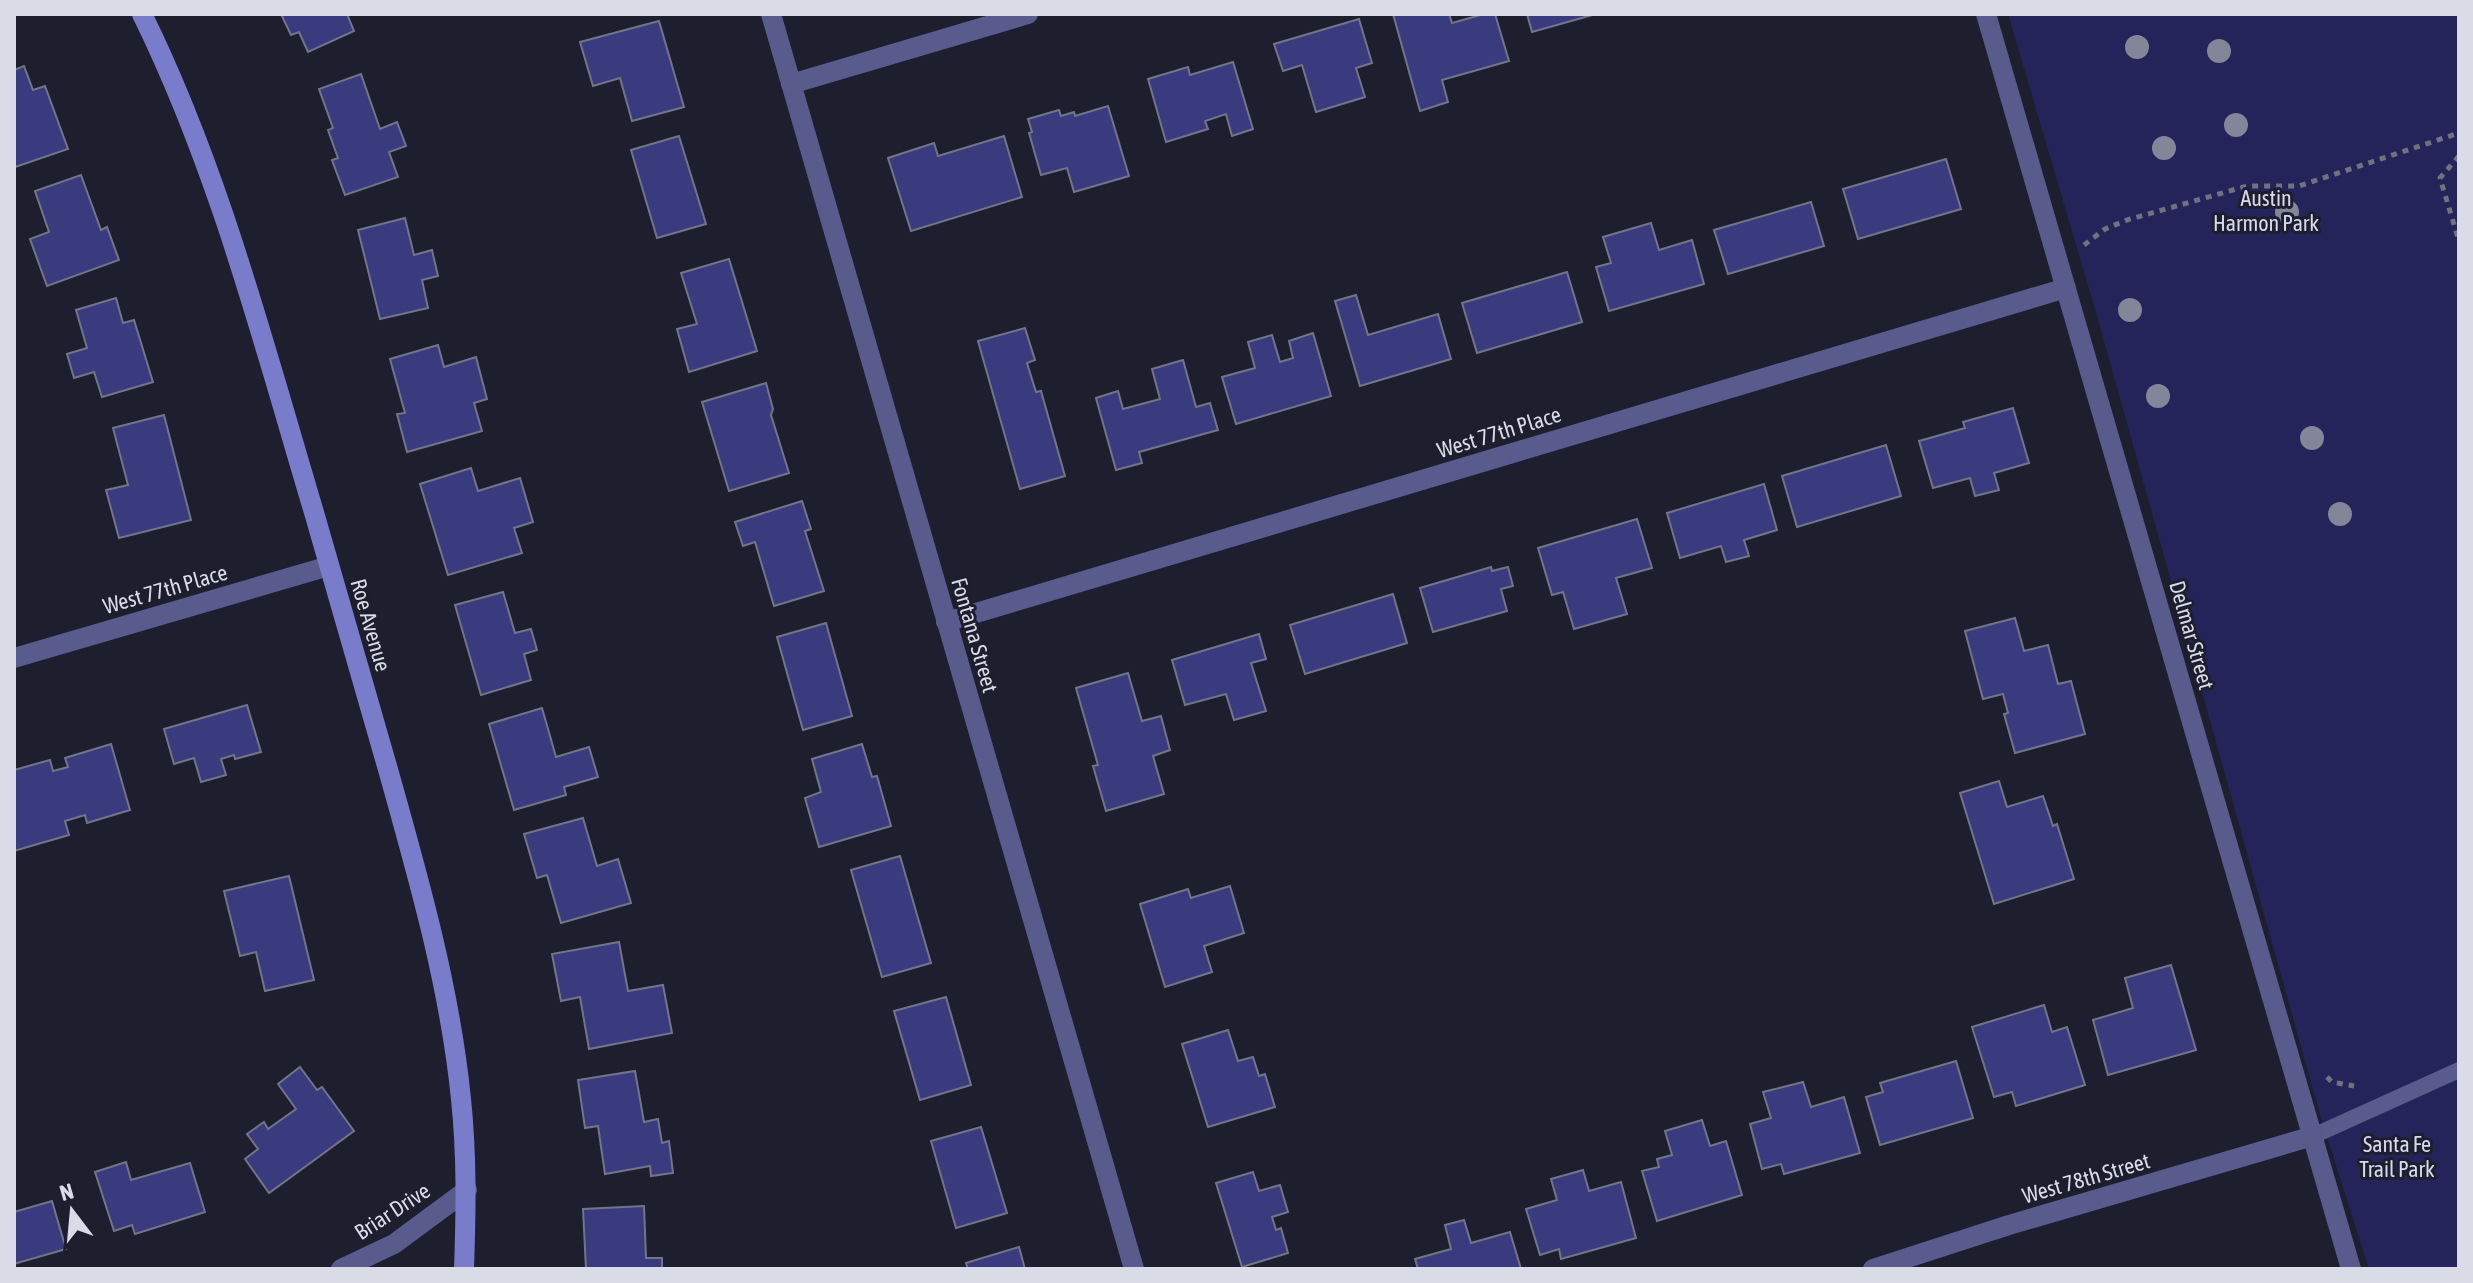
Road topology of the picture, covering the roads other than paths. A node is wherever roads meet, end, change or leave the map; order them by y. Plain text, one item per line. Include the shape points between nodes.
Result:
1 (142, 14) edge
2 (771, 14) edge
3 (1028, 14) edge
4 (1986, 14) edge
5 (791, 84) junction
6 (2066, 288) junction
7 (329, 566) junction
8 (946, 622) junction
9 (14, 658) edge
10 (2459, 1070) edge
11 (2313, 1136) junction
12 (467, 1190) junction
13 (341, 1269) edge
14 (464, 1269) edge
15 (1134, 1269) edge
16 (1873, 1269) edge
17 (2351, 1269) edge

1 - 7 main road, Roe Avenue via 209,173
2 - 5 street, Fontana Street
3 - 5 street
4 - 6 street, Delmar Street
5 - 8 street, Fontana Street
6 - 8 street, West 77th Place
6 - 11 street, Delmar Street
7 - 9 street, West 77th Place
7 - 12 main road, Roe Avenue via 444,986 461,1098
8 - 15 street, Fontana Street
10 - 11 lane
11 - 16 street, West 78th Street
11 - 17 street, Delmar Street
12 - 13 street, Briar Drive via 394,1244
12 - 14 main road, Roe Avenue

